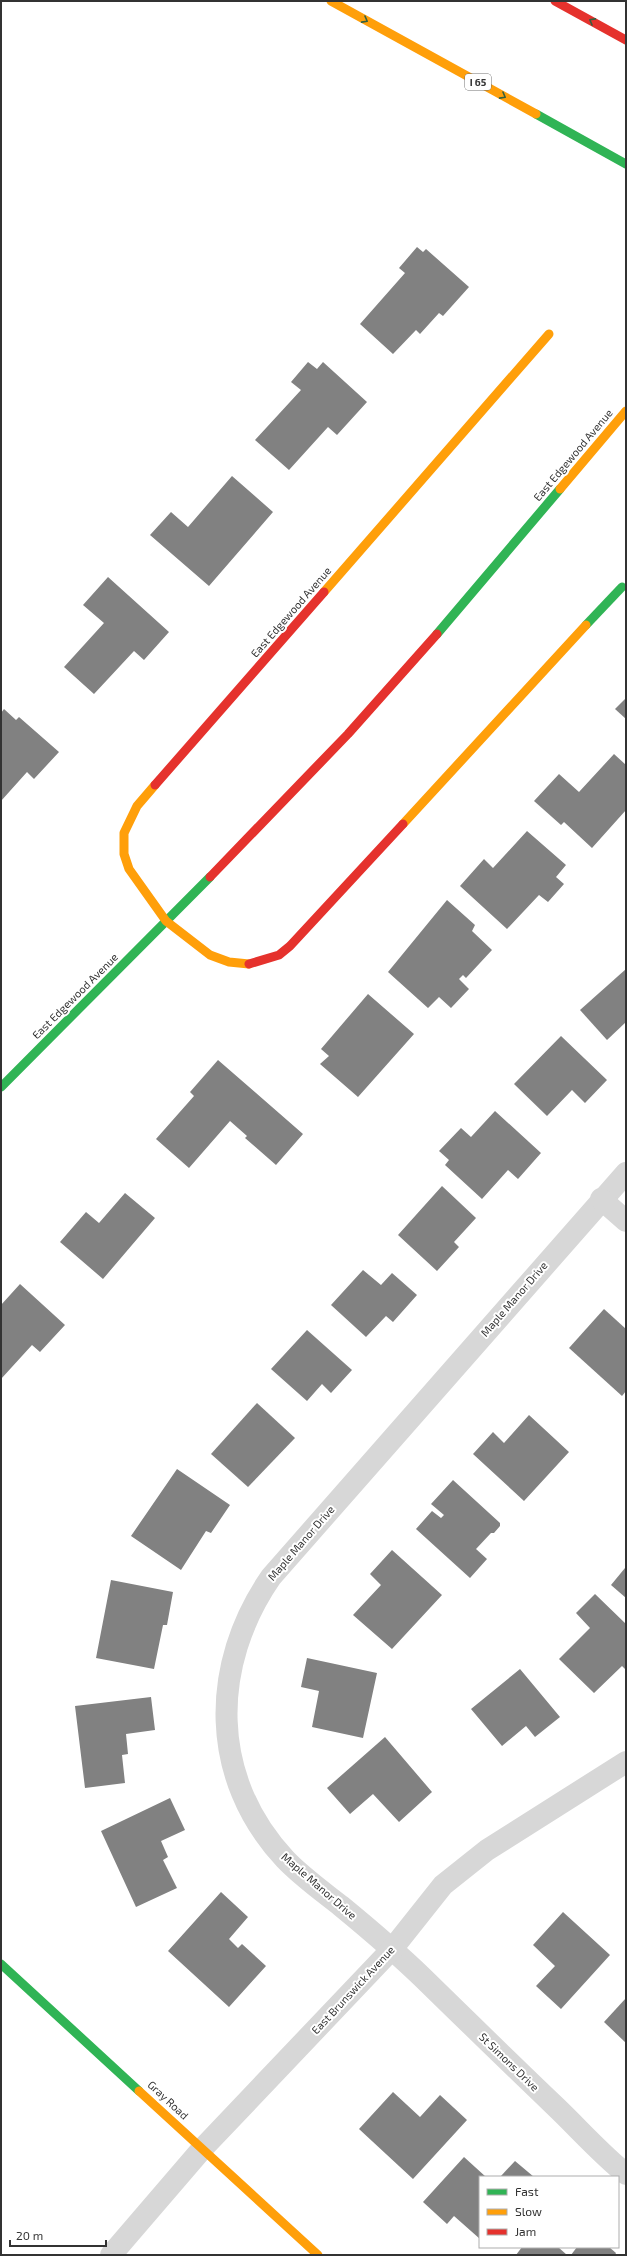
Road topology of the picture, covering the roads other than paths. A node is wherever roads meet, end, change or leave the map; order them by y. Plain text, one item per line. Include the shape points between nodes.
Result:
1 (331, 1) edge
2 (555, 1) edge
3 (626, 40) edge
4 (626, 164) edge
5 (549, 334) dead end
6 (626, 411) edge
7 (622, 587) dead end
8 (166, 921) junction
9 (1, 1087) edge
10 (626, 1173) edge
11 (601, 1199) junction
12 (626, 1221) edge
13 (626, 1762) edge
14 (393, 1948) junction
15 (1, 1964) edge
16 (202, 2149) junction
17 (626, 2174) edge
18 (111, 2255) edge
19 (318, 2255) edge

1 -> 4 main road, I 65
3 -> 2 main road
5 - 8 main road, East Edgewood Avenue via 137,806 124,833 124,854 129,869
6 - 8 main road, East Edgewood Avenue via 350,732
7 - 8 main road, East Edgewood Avenue via 279,955 251,964 229,962 210,955
8 - 9 main road, East Edgewood Avenue
10 - 11 street, Maple Manor Drive
11 - 12 street
11 - 14 street, Maple Manor Drive via 271,1577 254,1601 233,1656 228,1685 226,1728 235,1771 252,1812 276,1849 296,1870
13 - 14 street, East Brunswick Avenue via 487,1850 443,1885
14 - 16 street, East Brunswick Avenue
14 - 17 street, St Simons Drive
15 - 16 main road, Gray Road
16 - 18 street, East Brunswick Avenue
16 - 19 main road, Gray Road

